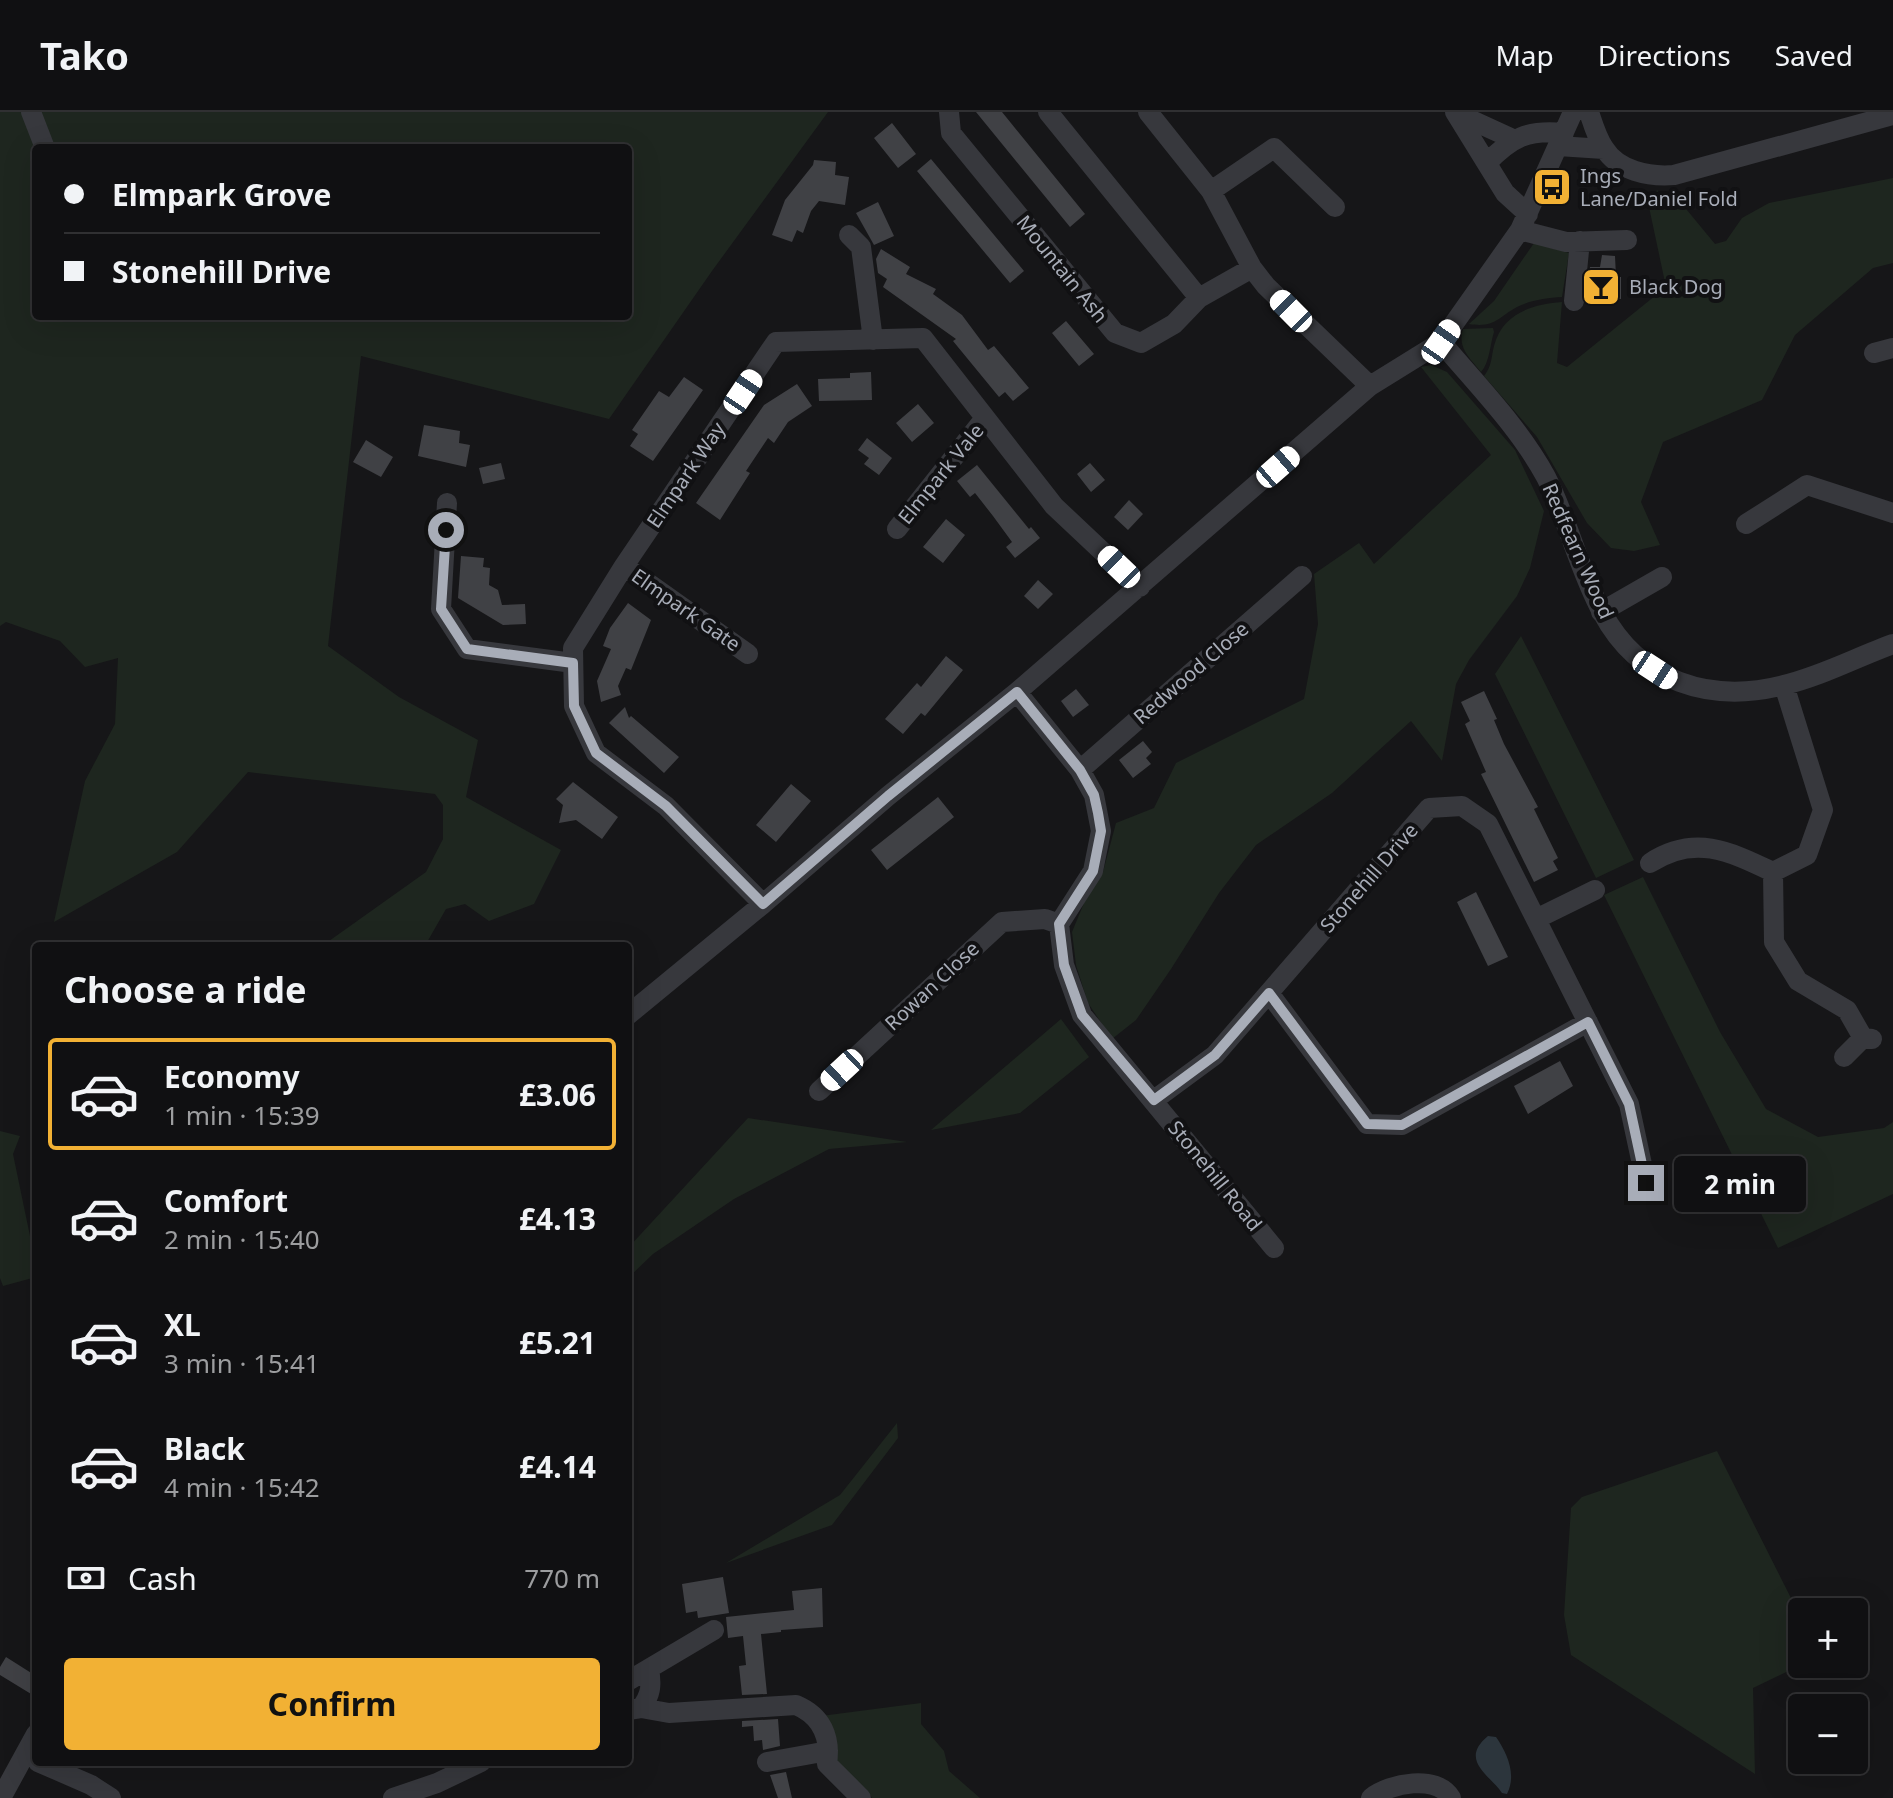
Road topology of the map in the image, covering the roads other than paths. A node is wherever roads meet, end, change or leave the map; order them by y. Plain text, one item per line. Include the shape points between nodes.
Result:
1 (31, 112) edge
2 (949, 112) edge
3 (1048, 112) edge
4 (1148, 112) edge
5 (1573, 112) edge
6 (1589, 112) edge
7 (1456, 113) edge
8 (1893, 115) edge
9 (1513, 139) junction
10 (1561, 140) junction
11 (43, 144) edge
12 (1604, 149) junction
13 (1487, 163) junction
14 (1211, 191) junction
15 (1335, 207) dead end
16 (1524, 222) junction
17 (849, 235) dead end
18 (1627, 240) dead end
19 (1580, 241) junction
20 (1252, 268) junction
21 (1199, 298) junction
22 (1574, 301) dead end
23 (873, 340) junction
24 (1441, 342) junction
25 (1370, 386) junction
26 (985, 418) junction
27 (447, 503) dead end
28 (1893, 513) edge
29 (1746, 524) dead end
30 (897, 529) dead end
31 (624, 566) junction
32 (1302, 576) dead end
33 (1662, 577) dead end
34 (1140, 587) junction
35 (1601, 612) junction
36 (1893, 644) edge
37 (748, 654) dead end
38 (573, 663) junction
39 (1784, 685) junction
40 (1017, 692) junction
41 (1080, 770) junction
42 (1650, 863) dead end
43 (1773, 872) junction
44 (1595, 890) dead end
45 (763, 904) junction
46 (1536, 919) junction
47 (1059, 924) junction
48 (1269, 993) junction
49 (632, 1012) edge
50 (1588, 1022) junction
51 (1844, 1057) dead end
52 (819, 1091) dead end
53 (1154, 1100) junction
54 (1646, 1183) dead end
55 (1274, 1248) dead end
56 (714, 1630) dead end
57 (649, 1669) junction
58 (632, 1679) edge
59 (634, 1709) edge
60 (828, 1751) junction
61 (32, 1760) edge
62 (767, 1762) dead end
63 (46, 1766) edge
64 (473, 1766) edge
65 (1, 1798) edge
66 (111, 1798) edge
67 (393, 1798) edge
68 (861, 1798) edge
69 (1371, 1798) edge
70 (1451, 1798) edge

1 - 11 street
2 - 21 street, Mountain Ash via 951,133 1115,333 1141,343 1174,324
3 - 21 street
4 - 14 street
5 - 10 street
6 - 12 street
7 - 9 street
7 - 13 street
8 - 12 street via 1674,175 1634,171
9 - 10 street via 1536,134
9 - 13 street
10 - 12 street
10 - 16 street
13 - 16 street
14 - 15 street via 1274,148
14 - 20 street
16 - 19 street via 1566,242
16 - 24 street
17 - 23 street via 861,247
18 - 19 street
19 - 22 street
20 - 21 street, Mountain Ash
20 - 25 street
23 - 26 street, Elmpark Way via 923,338
23 - 31 street, Elmpark Way via 776,342
24 - 25 street
24 - 35 street, Redfearn Wood via 1515,429 1545,477
25 - 34 street
26 - 30 street, Elmpark Vale
26 - 34 street, Elmpark Way via 1054,506
27 - 38 street via 441,609 467,649
28 - 29 street via 1807,485
31 - 37 street, Elmpark Gate
31 - 38 street, Elmpark Way via 573,648
32 - 41 street, Redwood Close
33 - 35 street
34 - 40 street
35 - 39 street, Redfearn Wood via 1638,659 1672,681 1735,692
36 - 39 street, Redfearn Wood
38 - 45 street, Elmpark Way via 574,706 596,753 666,806
39 - 43 street via 1823,810 1807,855
40 - 41 street
40 - 45 street
41 - 47 street via 1094,795 1101,831 1093,871
42 - 43 street via 1669,850 1703,847 1730,852
43 - 51 street via 1774,942 1798,981 1847,1010 1868,1039
44 - 46 street
45 - 49 street
46 - 48 street, Stonehill Drive via 1488,824 1462,806 1429,808
46 - 50 street, Stonehill Drive
47 - 52 street, Rowan Close via 1045,919 1002,922
47 - 53 street, Stonehill Road via 1064,965 1082,1015
48 - 50 street via 1367,1124 1402,1125
48 - 53 street, Stonehill Drive via 1215,1055
50 - 54 street, Stonehill Drive via 1629,1104
53 - 55 street, Stonehill Road
56 - 57 street
57 - 58 street
57 - 59 street via 648,1699
59 - 60 street via 669,1713 796,1705 825,1729
60 - 62 street
60 - 68 street via 827,1764
61 - 65 street
63 - 66 street
64 - 67 street
69 - 70 street via 1402,1785 1429,1784

